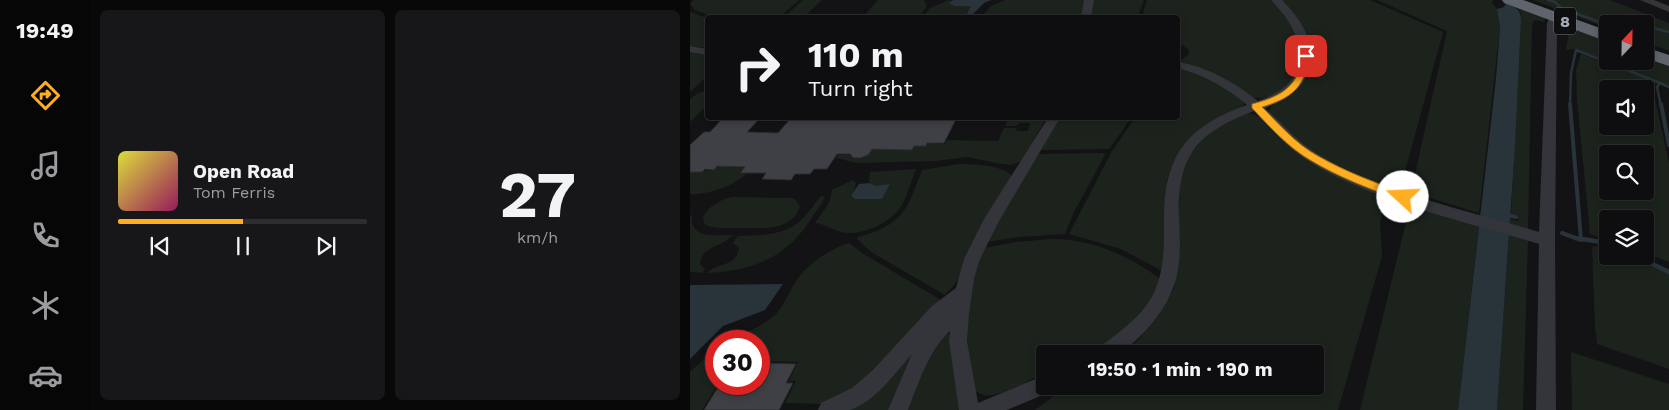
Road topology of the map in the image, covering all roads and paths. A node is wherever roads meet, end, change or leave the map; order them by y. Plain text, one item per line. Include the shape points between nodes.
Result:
1 (1089, 0) edge
2 (1276, 0) edge
3 (1645, 0) edge
4 (1520, 2) edge
5 (1669, 9) edge
6 (1086, 15) edge
7 (1554, 17) junction
8 (1599, 29) edge
9 (1599, 34) edge
10 (690, 49) edge
11 (1654, 49) edge
12 (705, 52) edge
13 (1654, 55) edge
14 (1669, 55) edge
15 (1669, 61) edge
16 (1180, 67) edge
17 (1256, 106) junction
18 (1053, 120) edge
19 (1547, 240) junction
20 (962, 292) junction
21 (960, 313) junction
22 (1117, 345) edge
23 (1036, 388) edge
24 (828, 410) edge
25 (898, 410) edge
26 (969, 410) edge
27 (984, 410) edge
28 (1546, 410) edge

1 - 6 street
2 - 17 street via 1298,26 1306,61 1293,89
3 - 5 street
4 - 7 highway, 8
4 - 8 highway, 8
7 - 9 highway, 8
7 - 19 street
10 - 12 street
11 - 14 highway
13 - 15 highway
16 - 17 street via 1208,74
17 - 19 street via 1312,157 1357,180
17 - 22 street via 1213,125 1183,154 1172,180 1170,267 1166,283 1146,319
18 - 20 street via 985,232
19 - 28 street
20 - 21 street
20 - 24 street via 938,311 859,395
21 - 25 street via 944,323 931,340
21 - 26 street via 958,340
23 - 27 street

